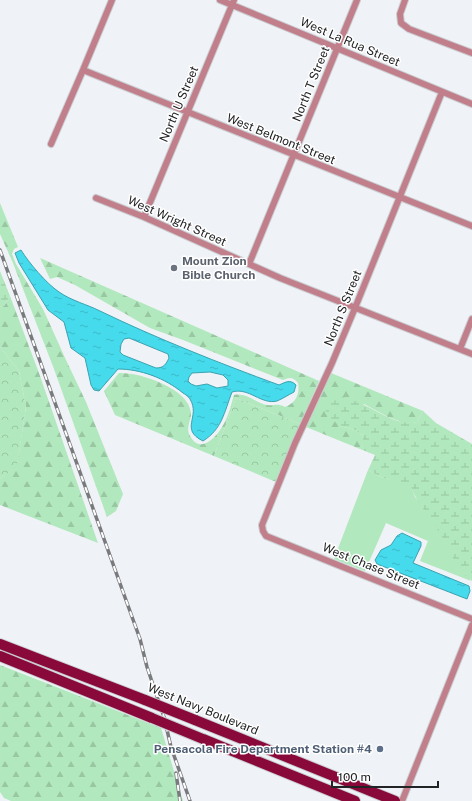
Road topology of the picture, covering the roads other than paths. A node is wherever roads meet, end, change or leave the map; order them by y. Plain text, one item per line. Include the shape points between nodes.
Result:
1 (112, 0) edge
2 (220, 0) edge
3 (357, 0) edge
4 (405, 0) edge
5 (233, 2) edge
6 (337, 48) junction
7 (472, 53) edge
8 (83, 70) junction
9 (442, 92) junction
10 (472, 104) edge
11 (188, 113) junction
12 (51, 144) dead end
13 (294, 156) junction
14 (399, 197) junction
15 (96, 198) dead end
16 (144, 217) junction
17 (472, 226) edge
18 (249, 264) junction
19 (355, 308) junction
20 (472, 319) edge
21 (460, 349) junction
22 (472, 354) edge
23 (263, 531) joint
24 (472, 619) edge
25 (472, 624) edge
26 (0, 644) edge
27 (0, 656) edge
28 (355, 801) edge
29 (395, 801) edge
30 (402, 801) edge

1 - 8 street
2 - 5 street, West La Rua Street
3 - 6 street, North T Street
4 - 7 street via 400,14 401,23 409,29
5 - 6 street, West La Rua Street
5 - 11 street, North U Street
6 - 9 street, West La Rua Street
6 - 13 street, North T Street
8 - 11 street, West Belmont Street
8 - 12 street
9 - 10 street, West La Rua Street
9 - 14 street, North S Street
11 - 13 street, West Belmont Street
11 - 16 street, North U Street
13 - 14 street, West Belmont Street
13 - 18 street, North T Street
14 - 17 street, West Belmont Street
14 - 19 street, North S Street
15 - 16 street, West Wright Street
16 - 18 street, West Wright Street
18 - 19 street, West Wright Street
19 - 21 street, West Wright Street
19 - 23 street, North S Street via 295,443 262,525
20 - 21 street
21 - 22 street, West Wright Street
23 - 24 street, West Chase Street via 266,536
25 - 30 street
26 - 29 main road, West Navy Boulevard, bridge
27 - 28 main road, bridge

